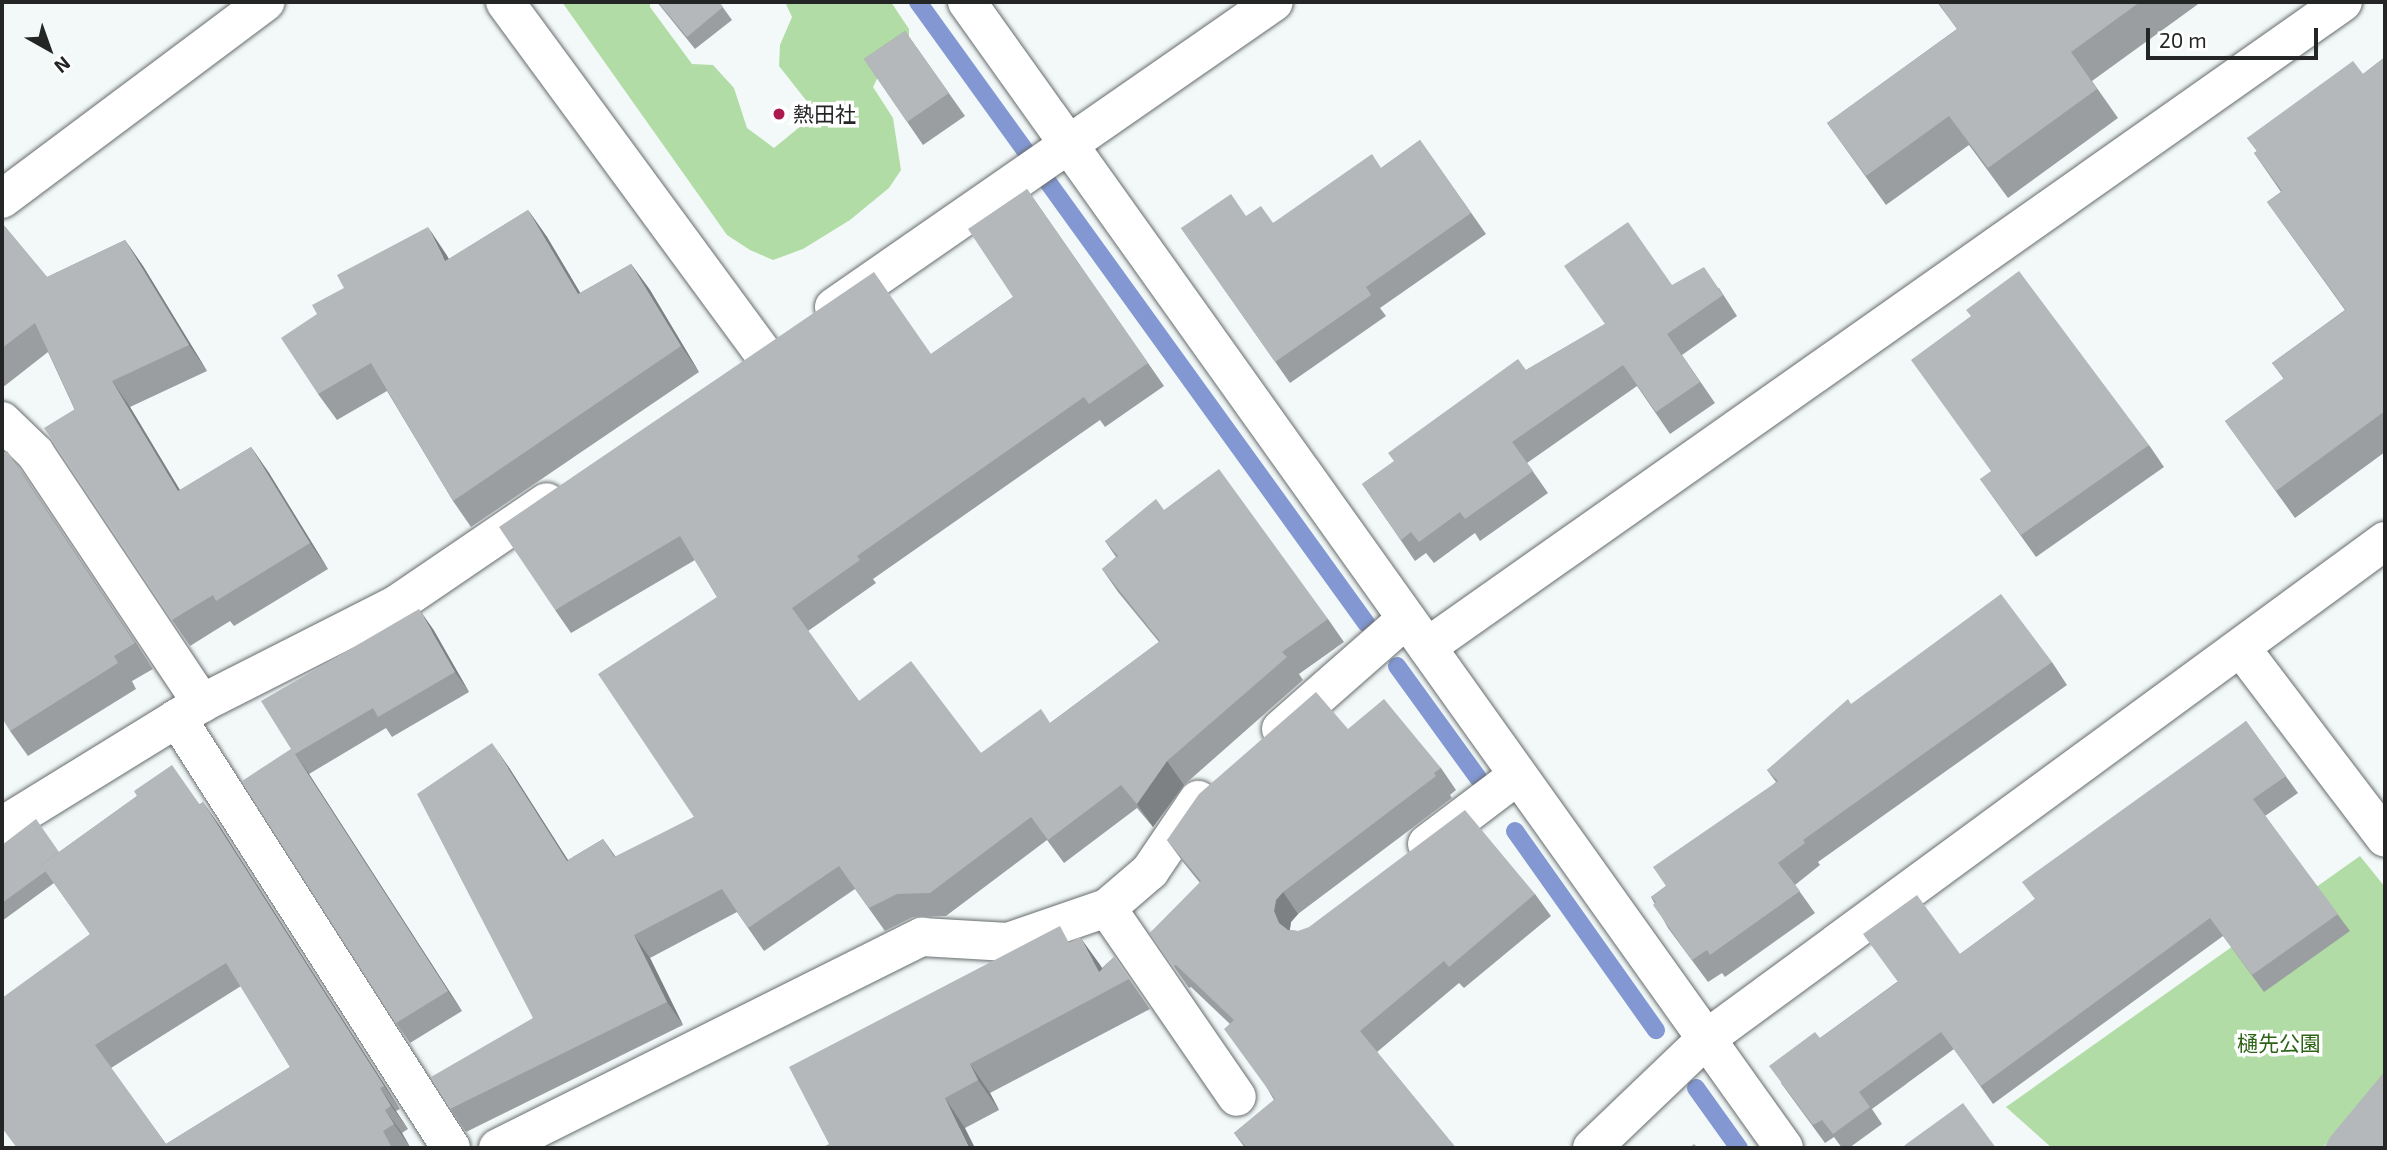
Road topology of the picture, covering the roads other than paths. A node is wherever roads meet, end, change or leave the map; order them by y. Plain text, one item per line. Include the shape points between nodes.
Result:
1 (265, 2) edge
2 (505, 2) edge
3 (967, 2) edge
4 (1274, 2) edge
5 (2343, 2) edge
6 (1069, 145) junction
7 (2, 199) edge
8 (764, 355) junction
9 (730, 379) edge
10 (2, 421) edge
11 (580, 480) edge
12 (2385, 541) edge
13 (1417, 633) junction
14 (2241, 648) junction
15 (189, 711) junction
16 (1517, 776) junction
17 (2, 826) edge
18 (2385, 838) edge
19 (1397, 866) edge
20 (1107, 908) junction
21 (1706, 1039) junction
22 (1237, 1097) dead end
23 (451, 1148) edge
24 (498, 1148) edge
25 (1592, 1148) edge
26 (1784, 1148) edge

1 - 7 street
2 - 8 street
3 - 6 street
4 - 6 street
5 - 13 street
6 - 8 street
6 - 13 street
8 - 9 street
10 - 15 street via 35,453
11 - 15 street via 397,604
12 - 14 street
13 - 16 street
13 - 20 street via 1198,800 1150,871
14 - 18 street
14 - 21 street
15 - 17 street
15 - 23 street
16 - 19 street
16 - 21 street
20 - 22 street
20 - 24 street via 1008,942 922,937
21 - 25 street
21 - 26 street

